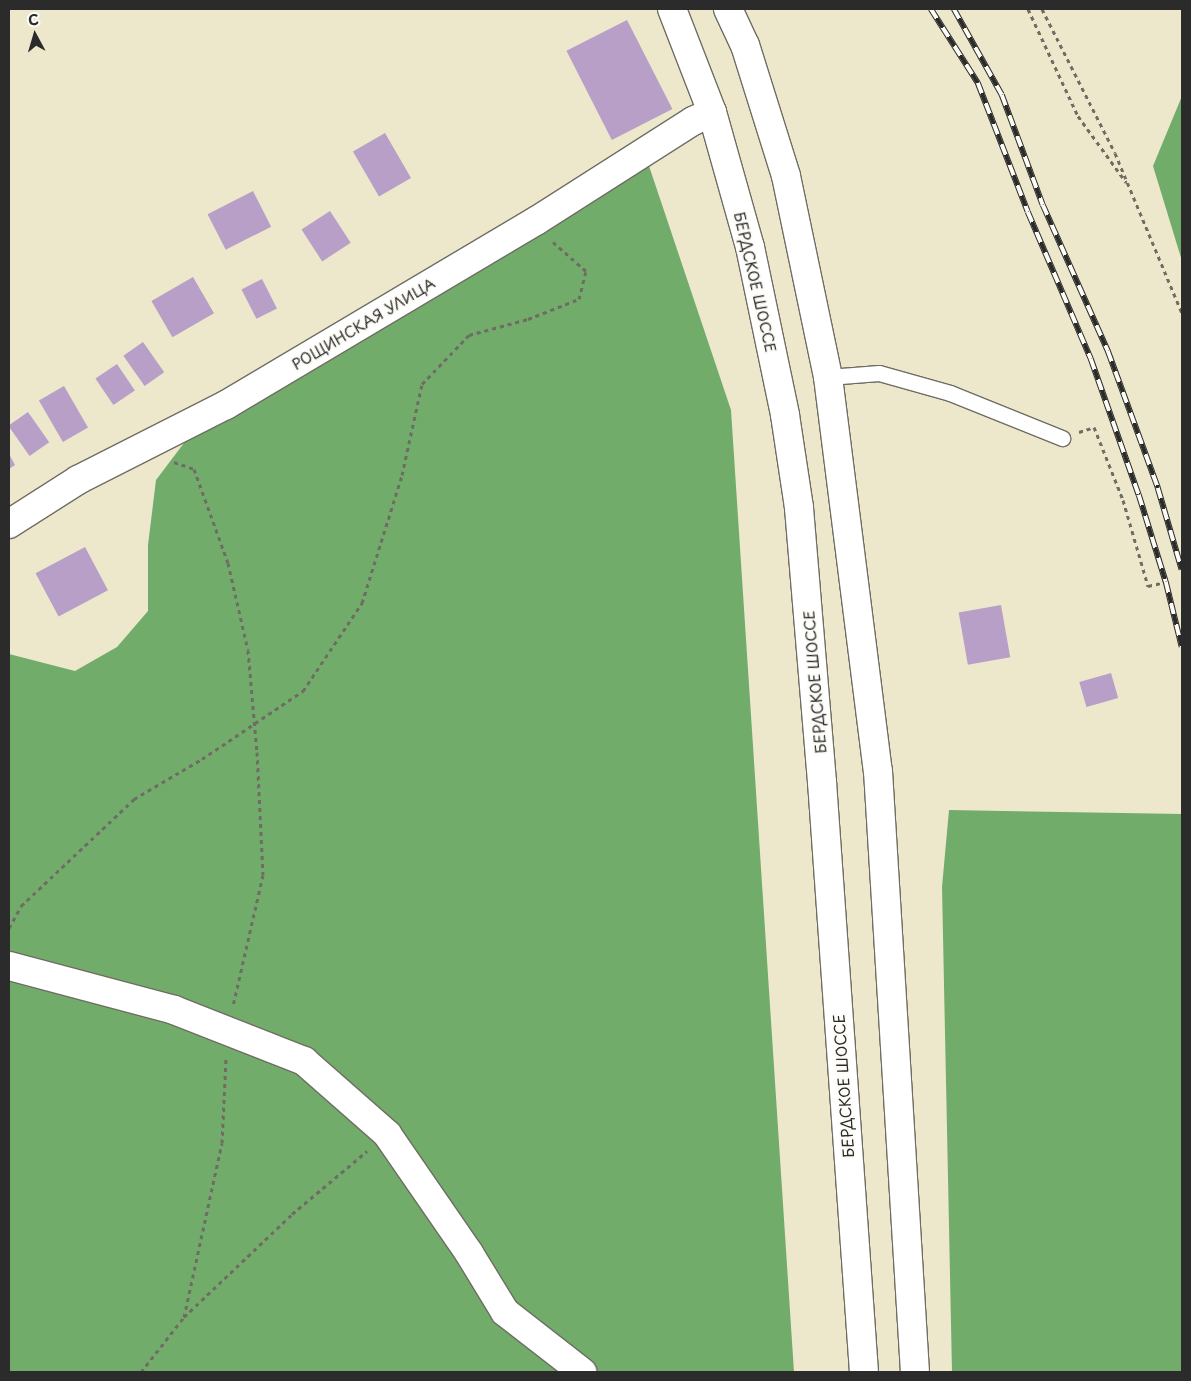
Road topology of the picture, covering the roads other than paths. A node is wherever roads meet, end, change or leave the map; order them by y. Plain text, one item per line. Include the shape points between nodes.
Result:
1 (672, 9) edge
2 (728, 9) edge
3 (712, 112) junction
4 (828, 377) junction
5 (1062, 438) road end
6 (9, 524) edge
7 (9, 966) edge
8 (582, 1372) edge
9 (864, 1372) edge
10 (915, 1372) edge

1 - 3 main road, БЕРДСКОЕ ШОССЕ
2 - 4 main road via 745,45 786,176
3 - 6 main road, РОЩИНСКАЯ УЛИЦА via 226,405 78,480
3 - 9 main road, БЕРДСКОЕ ШОССЕ via 750,247 785,415 799,508 823,792
4 - 5 lane via 879,373 950,393
4 - 10 main road via 878,771
7 - 8 main road via 174,1010 304,1061 387,1134 469,1253 505,1312

